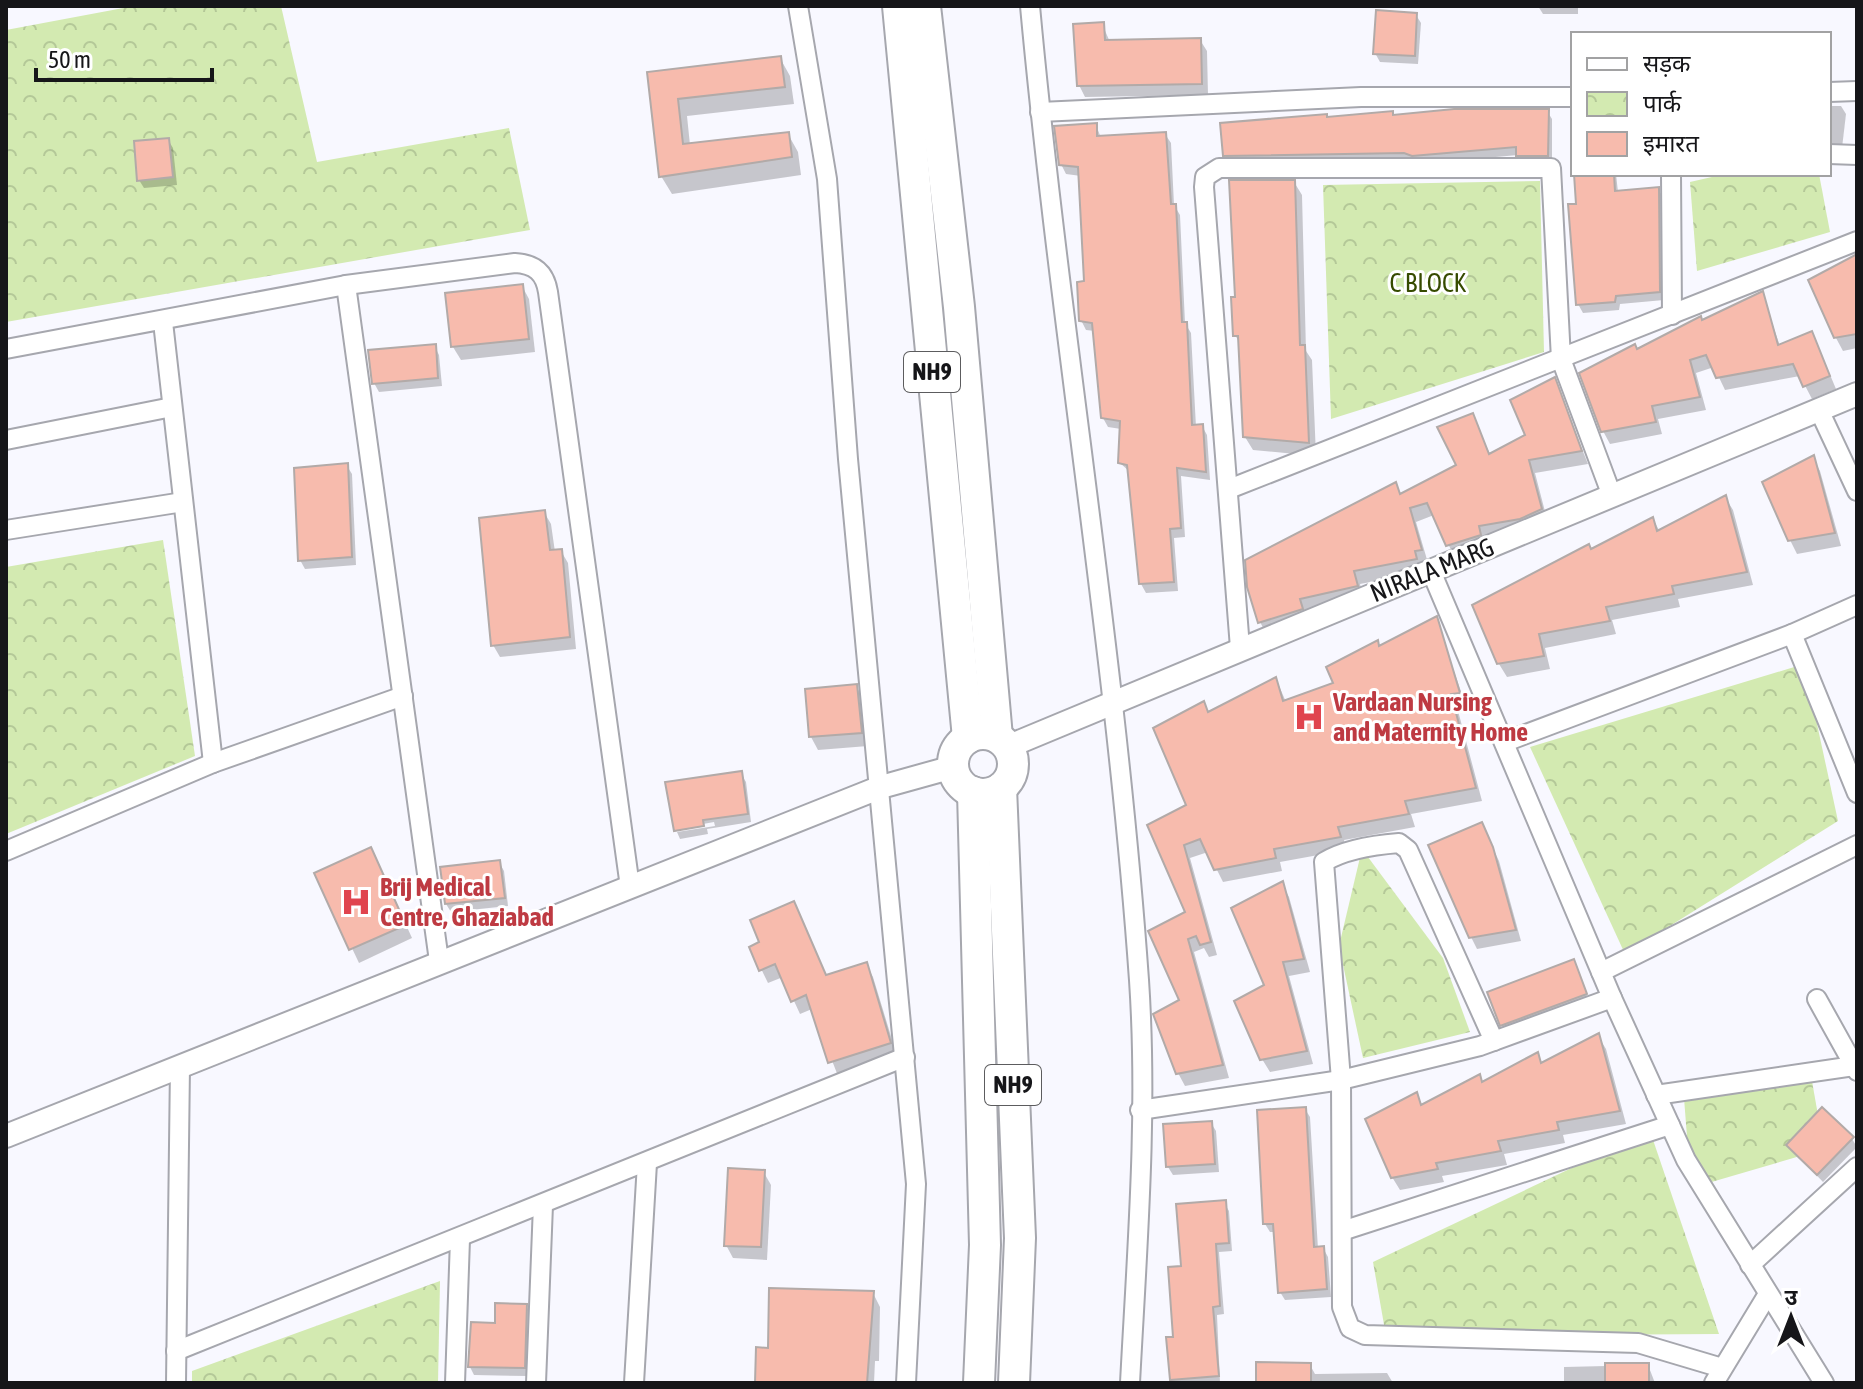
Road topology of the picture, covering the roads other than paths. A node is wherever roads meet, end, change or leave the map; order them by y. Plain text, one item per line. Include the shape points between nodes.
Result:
1 (798, 6) edge
2 (898, 6) edge
3 (925, 6) edge
4 (1030, 6) edge
5 (1857, 91) edge
6 (1831, 92) edge
7 (1571, 97) edge
8 (1040, 112) junction
9 (1831, 154) edge
10 (1857, 155) edge
11 (1671, 176) edge
12 (1857, 241) edge
13 (346, 285) junction
14 (1672, 315) junction
15 (163, 322) junction
16 (6, 349) edge
17 (1561, 359) junction
18 (1857, 394) edge
19 (172, 407) junction
20 (1819, 410) junction
21 (6, 440) edge
22 (1229, 489) junction
23 (1857, 491) edge
24 (1612, 496) junction
25 (183, 502) junction
26 (6, 530) edge
27 (1431, 571) junction
28 (1857, 605) edge
29 (1792, 634) junction
30 (1240, 648) junction
31 (403, 696) junction
32 (1110, 702) junction
33 (991, 741) junction
34 (1505, 742) junction
35 (213, 763) junction
36 (953, 767) junction
37 (881, 787) junction
38 (987, 790) junction
39 (1857, 793) edge
40 (1857, 845) edge
41 (6, 851) edge
42 (630, 887) junction
43 (439, 961) junction
44 (1601, 972) junction
45 (1612, 998) junction
46 (1817, 999) dead end
47 (1494, 1041) junction
48 (905, 1057) junction
49 (180, 1066) junction
50 (1856, 1068) edge
51 (1341, 1080) junction
52 (1656, 1095) junction
53 (1140, 1110) junction
54 (1670, 1125) junction
55 (6, 1136) edge
56 (647, 1163) junction
57 (1857, 1167) edge
58 (543, 1205) junction
59 (1342, 1231) junction
60 (460, 1239) junction
61 (1750, 1265) junction
62 (1768, 1294) junction
63 (176, 1351) junction
64 (1718, 1376) edge
65 (176, 1383) edge
66 (455, 1383) edge
67 (536, 1383) edge
68 (634, 1383) edge
69 (906, 1383) edge
70 (979, 1383) edge
71 (1014, 1383) edge
72 (1130, 1383) edge
73 (1824, 1383) edge

1 - 37 street via 827,179
2 - 33 highway, NH9
3 - 33 highway, NH9 via 959,307
4 - 8 street
5 - 6 street
7 - 8 street via 1361,97
8 - 32 street
9 - 10 street
11 - 14 street
12 - 14 street
13 - 15 street
13 - 31 street
13 - 42 street via 515,263 545,276
14 - 17 street
15 - 16 street
15 - 19 street
17 - 22 street
17 - 22 street via 1551,168 1219,168 1205,177 1204,187
17 - 24 street
18 - 20 street, NIRALA MARG
19 - 21 street
19 - 25 street
20 - 23 street
20 - 24 street, NIRALA MARG
22 - 30 street
24 - 27 street, NIRALA MARG
25 - 26 street
25 - 35 street
27 - 30 street, NIRALA MARG
27 - 34 street
28 - 29 street
29 - 34 street
29 - 39 street
30 - 32 street, NIRALA MARG
31 - 35 street
31 - 43 street
32 - 33 street, NIRALA MARG
32 - 53 street via 1139,982
33 - 36 highway via 955,753
33 - 38 highway, NH9 via 1013,762 1012,771
34 - 44 street
35 - 41 street
36 - 37 street
36 - 38 highway via 958,781
37 - 42 street
37 - 48 street
38 - 70 highway, NH9 via 985,1245
38 - 71 highway, NH9 via 1020,1238
40 - 44 street
42 - 43 street
43 - 49 street
44 - 45 street
45 - 47 street
45 - 52 street
46 - 50 street
47 - 51 street
47 - 51 street via 1408,850 1399,843 1334,855 1324,862 1323,876
48 - 56 street
48 - 69 street via 916,1184
49 - 55 street
49 - 63 street
50 - 52 street
51 - 53 street
51 - 59 street
52 - 54 street
53 - 72 street
54 - 59 street
54 - 61 street
56 - 58 street
56 - 68 street
57 - 61 street
58 - 60 street
58 - 67 street
59 - 64 street via 1342,1307 1350,1328 1365,1335 1638,1343
60 - 63 street
60 - 66 street
61 - 62 street
62 - 64 street
62 - 73 street
63 - 65 street

